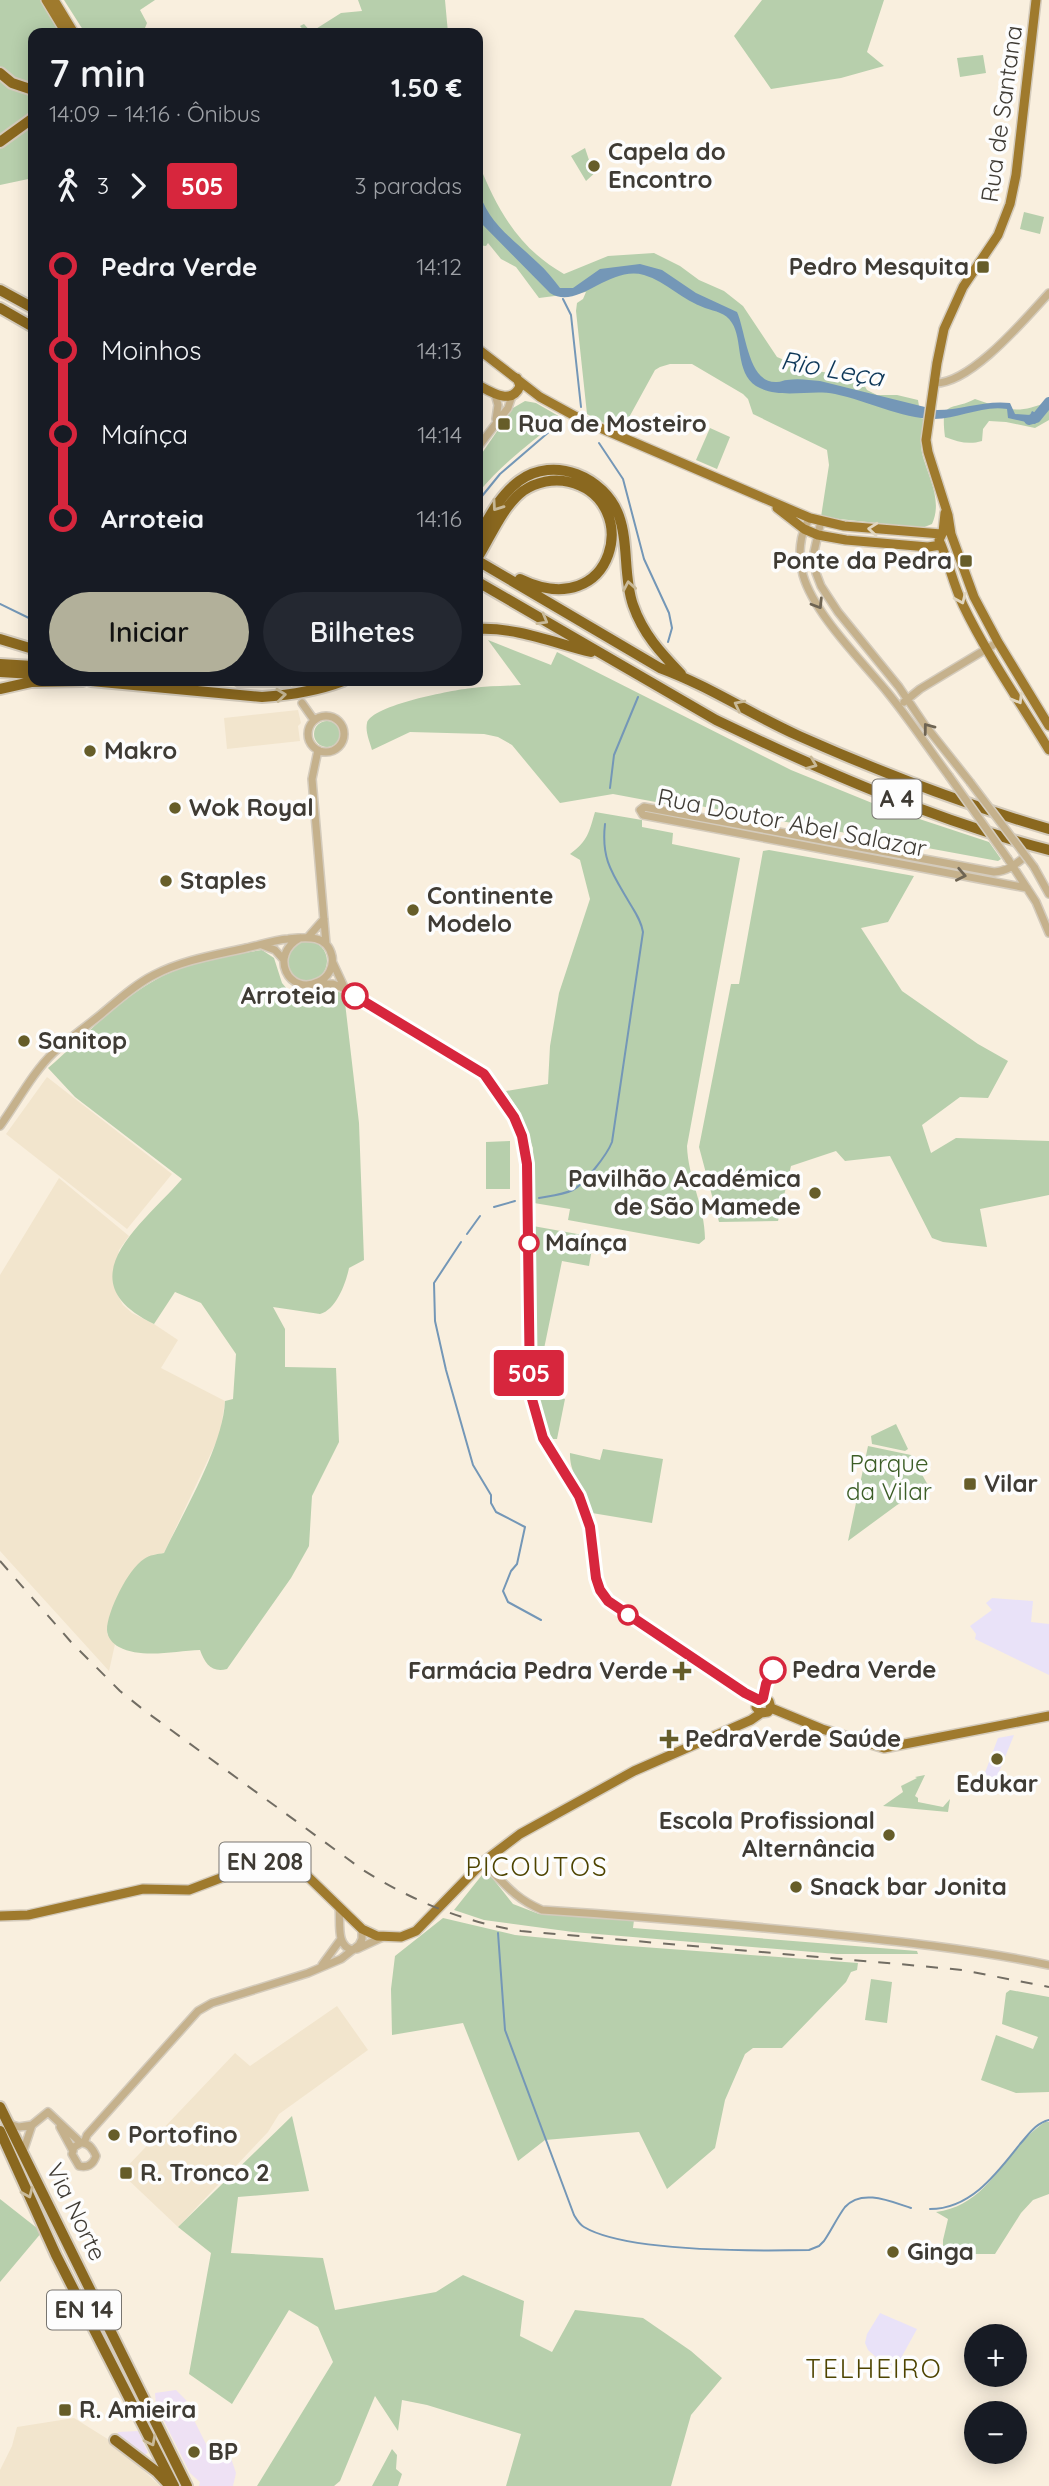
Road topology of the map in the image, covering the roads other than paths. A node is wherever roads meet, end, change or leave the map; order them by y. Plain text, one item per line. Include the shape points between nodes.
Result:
1 (46, 0) edge
2 (54, 0) edge
3 (1036, 0) edge
4 (63, 28) edge
5 (71, 28) edge
6 (0, 73) edge
7 (28, 88) edge
8 (28, 122) edge
9 (0, 142) edge
10 (0, 289) edge
11 (1049, 293) edge
12 (28, 305) edge
13 (0, 308) edge
14 (28, 324) edge
15 (483, 353) edge
16 (517, 378) junction
17 (934, 383) junction
18 (483, 388) edge
19 (495, 394) junction
20 (514, 395) junction
21 (540, 397) junction
22 (495, 423) junction
23 (483, 440) edge
24 (768, 500) junction
25 (810, 518) junction
26 (821, 521) junction
27 (483, 528) edge
28 (804, 529) junction
29 (818, 535) junction
30 (947, 535) junction
31 (942, 546) junction
32 (483, 551) edge
33 (483, 563) edge
34 (492, 569) junction
35 (483, 585) edge
36 (848, 623) junction
37 (483, 629) edge
38 (838, 632) junction
39 (0, 639) edge
40 (998, 642) junction
41 (28, 647) edge
42 (987, 648) junction
43 (604, 655) junction
44 (0, 664) edge
45 (28, 666) edge
46 (0, 673) edge
47 (28, 674) edge
48 (683, 676) junction
49 (28, 683) edge
50 (139, 686) edge
51 (330, 686) edge
52 (0, 689) edge
53 (907, 699) junction
54 (303, 703) tunnel mouth
55 (899, 706) junction
56 (314, 720) junction
57 (1049, 726) edge
58 (318, 750) junction
59 (1049, 750) edge
60 (1049, 829) edge
61 (1049, 850) edge
62 (1026, 856) junction
63 (1013, 863) junction
64 (1027, 888) junction
65 (1048, 889) edge
66 (324, 919) junction
67 (1048, 928) edge
68 (309, 936) junction
69 (300, 938) junction
70 (261, 944) junction
71 (326, 944) junction
72 (283, 959) junction
73 (332, 963) junction
74 (315, 984) junction
75 (345, 989) junction
76 (0, 1126) edge
77 (759, 1700) junction
78 (771, 1708) junction
79 (761, 1713) junction
80 (1049, 1716) edge
81 (484, 1862) junction
82 (339, 1906) junction
83 (0, 1916) edge
84 (360, 1927) junction
85 (383, 1937) junction
86 (341, 1938) junction
87 (355, 1950) junction
88 (1049, 1965) edge
89 (322, 1966) junction
90 (0, 2107) edge
91 (58, 2123) junction
92 (32, 2126) junction
93 (4, 2127) edge
94 (82, 2143) junction
95 (72, 2151) junction
96 (23, 2152) junction
97 (115, 2440) dead end
98 (172, 2486) edge
99 (187, 2486) edge

1 - 4 main road
2 - 5 main road
3 - 17 main road, Rua de Santana via 1010,204 998,235 948,319
6 - 7 highway
8 - 9 highway
10 - 12 highway
11 - 17 street via 986,357 949,382
13 - 14 highway
15 - 16 main road
16 - 20 main road via 520,386
16 - 21 main road
17 - 30 main road, Rua de Santana via 928,452 946,512
18 - 19 main road
19 - 20 main road
19 - 22 street
20 - 21 main road
20 - 22 street
21 - 24 main road via 584,421
22 - 23 street
24 - 25 main road
24 - 28 main road
25 - 26 main road
25 - 28 street
26 - 29 street
30 -> 26 main road
48 -> 27 highway via 646,635 630,594 619,517 603,488 570,472 536,472 519,480 498,501
28 - 29 main road
28 -> 38 street via 803,575 816,604
29 - 31 main road
29 - 36 street via 816,573
30 - 31 main road via 939,540
30 - 40 main road
31 -> 42 main road via 963,605
32 - 34 highway via 512,503 536,484 549,480 576,484 597,497 606,510 611,525 608,558 593,578 578,587 549,590
33 - 34 highway, A 4
34 - 48 highway, A 4 via 660,668
35 -> 43 highway, A 4
36 - 38 street
36 - 53 street
37 - 43 highway
38 - 55 street
39 - 41 highway
40 - 42 street
40 - 57 main road
42 - 53 street
42 -> 59 main road
43 -> 61 highway, A 4 via 716,720 788,754 1000,837
44 - 45 highway
46 - 47 highway
60 -> 48 highway, A 4 via 907,782 796,735
49 - 52 highway
50 -> 51 highway via 241,696 283,696
53 - 55 street
62 -> 53 street, bridge
54 - 56 street
55 - 63 street, bridge
56 - 58 street via 308,733
56 - 58 street via 328,716 343,728 338,747
58 - 66 street via 313,784
62 - 63 street, bridge
62 - 65 street, bridge
63 - 64 street
63 -> 64 street, Rua Doutor Abel Salazar via 994,872 644,807 640,810 643,815
64 - 67 street
66 - 68 street
66 - 71 street
68 - 69 street
68 - 71 street
69 - 70 street
69 - 72 street via 292,942
70 - 72 street
70 - 76 street via 180,963 152,976 52,1054
71 - 73 street
72 - 74 street via 289,977 297,983
73 - 74 street via 330,972
73 - 75 street
74 - 75 street
75 - 77 street via 484,1074 514,1117 527,1164 530,1392 543,1438 579,1496 590,1527 600,1590 638,1622
77 - 78 main road via 768,1699
77 - 79 main road via 756,1707
78 - 79 main road
78 - 80 main road via 884,1748
79 - 81 main road via 622,1777 520,1834
81 - 85 main road via 416,1931
81 - 88 street via 513,1894 542,1910 892,1941
82 - 83 main road, EN 208 via 298,1867 276,1859 189,1890 143,1889 28,1915
82 - 84 main road, EN 208
82 - 86 street
84 - 85 main road, EN 208
84 - 86 street via 345,1931
84 - 87 street via 362,1941
85 - 87 street
86 - 87 street via 344,1947
86 - 89 street
87 - 89 street
89 - 94 street via 198,2011
90 - 93 highway, Via Norte / EN 14
91 - 92 street via 48,2112
91 - 94 street
91 - 95 street
92 - 93 street
92 - 96 street
93 - 96 highway, Via Norte / EN 14
93 -> 98 highway, Via Norte / EN 14 via 56,2255
94 - 95 street
94 - 95 street via 96,2156 90,2165 79,2166
96 - 99 highway, Via Norte / EN 14
97 - 98 highway

